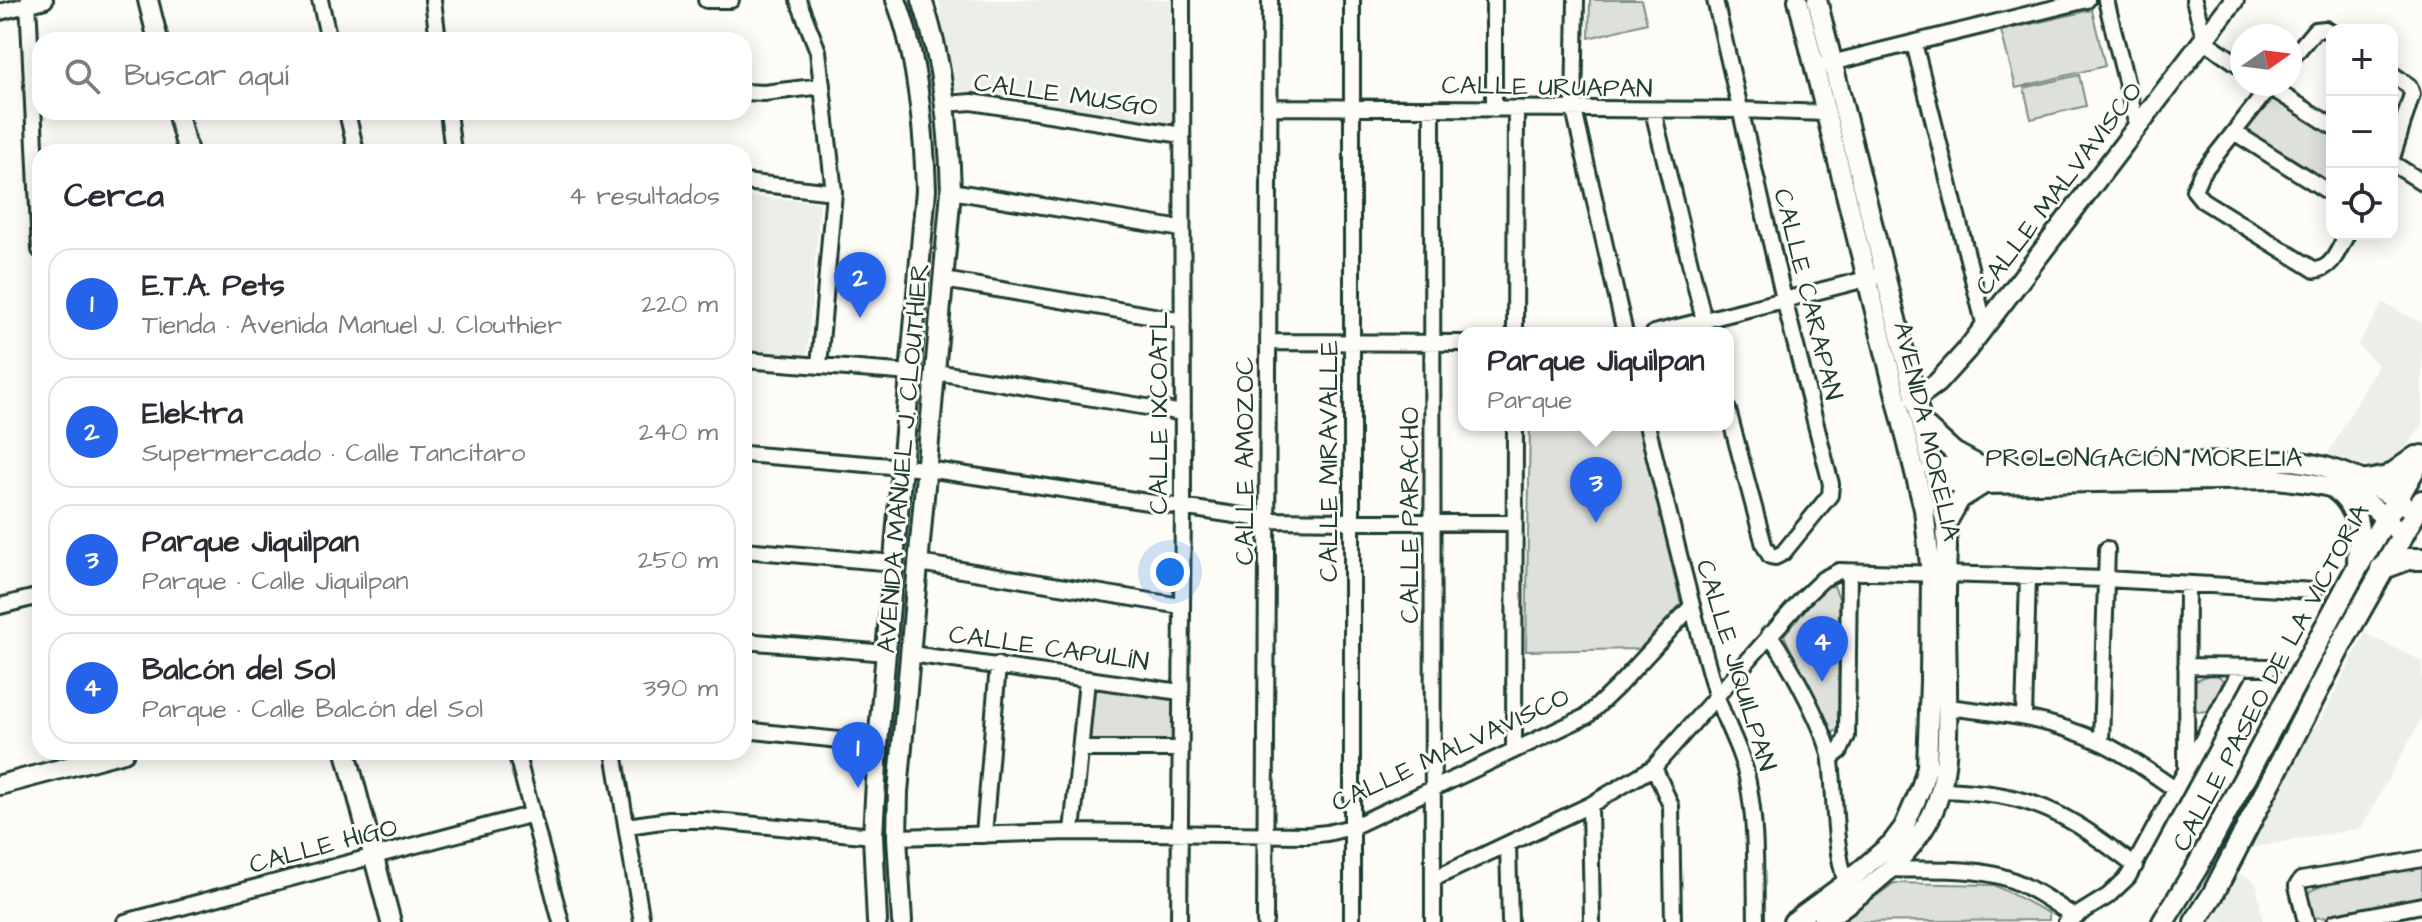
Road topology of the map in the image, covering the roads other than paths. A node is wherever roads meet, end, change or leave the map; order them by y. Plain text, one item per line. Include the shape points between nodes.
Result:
1 (45, 0) edge
2 (148, 0) edge
3 (320, 0) edge
4 (433, 0) edge
5 (706, 0) edge
6 (731, 0) edge
7 (798, 0) edge
8 (896, 0) edge
9 (922, 0) edge
10 (1182, 0) edge
11 (1270, 0) edge
12 (1352, 0) edge
13 (1494, 0) edge
14 (1576, 0) edge
15 (1715, 0) edge
16 (1798, 0) edge
17 (1817, 0) edge
18 (2087, 0) edge
19 (2106, 0) edge
20 (2194, 0) edge
21 (2234, 0) edge
22 (28, 2) edge
23 (0, 12) edge
24 (2326, 31) edge
25 (156, 32) edge
26 (327, 32) edge
27 (437, 32) edge
28 (2205, 41) junction
29 (1914, 43) junction
30 (2302, 44) edge
31 (2230, 59) edge
32 (1833, 62) junction
33 (1814, 67) junction
34 (2398, 78) edge
35 (32, 85) edge
36 (822, 86) junction
37 (752, 92) edge
38 (2261, 96) edge
39 (2286, 96) edge
40 (944, 104) junction
41 (1270, 107) junction
42 (1352, 108) junction
43 (1432, 109) junction
44 (1494, 109) junction
45 (1516, 109) junction
46 (1574, 110) junction
47 (1742, 110) junction
48 (1653, 111) junction
49 (1825, 113) junction
50 (34, 120) edge
51 (179, 120) edge
52 (349, 120) edge
53 (449, 120) edge
54 (2326, 122) edge
55 (2137, 126) junction
56 (2234, 132) junction
57 (1182, 135) junction
58 (2398, 140) edge
59 (35, 144) edge
60 (186, 144) edge
61 (354, 144) edge
62 (452, 144) edge
63 (2398, 164) edge
64 (2422, 182) edge
65 (752, 183) edge
66 (2326, 190) edge
67 (951, 191) junction
68 (834, 192) junction
69 (1182, 229) junction
70 (2343, 240) edge
71 (1875, 277) junction
72 (944, 280) junction
73 (1784, 299) junction
74 (1183, 321) junction
75 (1515, 327) edge
76 (1624, 327) edge
77 (1706, 327) edge
78 (1985, 327) junction
79 (1269, 342) junction
80 (1352, 342) junction
81 (1432, 343) junction
82 (1458, 343) edge
83 (752, 361) edge
84 (819, 366) junction
85 (936, 372) junction
86 (911, 373) junction
87 (1915, 399) junction
88 (1183, 413) junction
89 (1920, 422) junction
90 (1515, 431) edge
91 (1648, 431) edge
92 (1734, 431) edge
93 (2422, 454) edge
94 (752, 455) edge
95 (903, 467) junction
96 (927, 469) junction
97 (1934, 474) junction
98 (1982, 475) junction
99 (2331, 481) junction
100 (2367, 481) junction
101 (1183, 506) junction
102 (2391, 508) junction
103 (2420, 510) edge
104 (1268, 520) junction
105 (1352, 522) junction
106 (1515, 523) junction
107 (1433, 524) junction
108 (1946, 524) junction
109 (2401, 536) junction
110 (2107, 549) dead end
111 (752, 551) edge
112 (2422, 558) edge
113 (894, 563) junction
114 (919, 563) junction
115 (2358, 566) junction
116 (2381, 569) junction
117 (1849, 572) junction
118 (1938, 574) junction
119 (2028, 577) junction
120 (2106, 579) junction
121 (2187, 584) junction
122 (2314, 591) dead end
123 (32, 598) edge
124 (0, 606) edge
125 (1181, 606) junction
126 (1691, 607) junction
127 (1769, 634) junction
128 (752, 642) edge
129 (886, 653) junction
130 (911, 654) junction
131 (998, 665) junction
132 (2186, 666) junction
133 (2242, 667) junction
134 (2272, 667) dead end
135 (1087, 680) junction
136 (1180, 692) junction
137 (1716, 697) junction
138 (1947, 707) junction
139 (2024, 717) junction
140 (752, 731) edge
141 (2101, 742) junction
142 (878, 744) junction
143 (1082, 749) junction
144 (1180, 749) junction
145 (1514, 750) junction
146 (1831, 758) junction
147 (94, 760) edge
148 (348, 760) edge
149 (518, 760) edge
150 (615, 760) edge
151 (1654, 767) junction
152 (2186, 771) junction
153 (0, 785) edge
154 (1433, 787) junction
155 (2175, 789) junction
156 (1941, 790) junction
157 (1590, 805) junction
158 (533, 814) junction
159 (627, 826) junction
160 (1352, 827) junction
161 (1072, 832) junction
162 (1180, 833) junction
163 (984, 835) junction
164 (1264, 835) junction
165 (873, 836) junction
166 (897, 837) junction
167 (1508, 845) junction
168 (374, 856) junction
169 (2422, 859) edge
170 (2135, 866) junction
171 (1890, 869) junction
172 (1433, 879) junction
173 (1846, 883) junction
174 (2422, 905) edge
175 (2070, 919) edge
176 (125, 922) edge
177 (391, 922) edge
178 (561, 922) edge
179 (642, 922) edge
180 (877, 922) edge
181 (902, 922) edge
182 (1179, 922) edge
183 (1265, 922) edge
184 (1352, 922) edge
185 (1433, 922) edge
186 (1510, 922) edge
187 (1592, 922) edge
188 (1673, 922) edge
189 (1756, 922) edge
190 (1793, 922) edge
191 (1822, 922) edge
192 (2163, 922) edge
193 (2195, 922) edge
194 (2306, 922) edge
195 (2335, 922) edge

1 - 22 street
2 - 25 main road
3 - 26 street
4 - 27 street
5 - 6 street
7 - 36 street via 818,51
8 - 86 main road, AVENIDA MANUEL J. CLOUTHIER via 912,57 925,158
9 - 40 main road, AVENIDA MANUEL J. CLOUTHIER
10 - 57 street, CALLE IXCOATL
11 - 41 street, CALLE AMOZOC
12 - 42 street, CALLE MIRAVALLE
13 - 44 street
14 - 46 street
15 - 47 street, CALLE CARAPAN
16 - 33 main road, AVENIDA MORELIA
17 - 32 main road, AVENIDA MORELIA
18 - 29 street
19 - 55 street
20 - 28 street
21 - 28 main road, CALLE MALVAVISCO
22 - 23 street
22 - 35 street
24 - 30 street via 2310,34
28 - 31 street
28 - 55 main road, CALLE MALVAVISCO
29 - 32 street
29 - 78 street
32 - 33 street
32 - 71 main road, AVENIDA MORELIA
33 - 49 main road, AVENIDA MORELIA
34 - 58 street via 2412,94
36 - 37 street
36 - 68 street
38 - 56 street
39 - 54 street
40 - 57 street, CALLE MUSGO via 972,102
40 - 67 main road, AVENIDA MANUEL J. CLOUTHIER
41 - 42 street, CALLE URUAPAN
41 - 79 street, CALLE AMOZOC
42 - 43 street, CALLE URUAPAN
42 - 80 street, CALLE MIRAVALLE
43 - 44 street, CALLE URUAPAN
43 - 81 street, CALLE PARACHO
44 - 45 street, CALLE URUAPAN
45 - 46 street, CALLE URUAPAN
45 - 75 street
46 - 48 street, CALLE URUAPAN
46 - 76 street
47 - 48 street, CALLE URUAPAN
47 - 49 street, CALLE URUAPAN
47 - 73 street, CALLE CARAPAN
48 - 77 street
49 - 71 main road, AVENIDA MORELIA
50 - 59 street
51 - 60 main road
52 - 61 street
53 - 62 street
55 - 78 main road, CALLE MALVAVISCO
56 - 66 street
56 - 70 street via 2194,185 2202,200 2315,270 2330,263
57 - 69 street, CALLE IXCOATL
63 - 64 street
65 - 68 street
67 - 69 street
67 - 72 main road, AVENIDA MANUEL J. CLOUTHIER
68 - 84 street
69 - 74 street, CALLE IXCOATL
71 - 73 street
71 - 87 main road, AVENIDA MORELIA
71 - 118 main road, AVENIDA MORELIA
72 - 74 street
72 - 85 main road, AVENIDA MANUEL J. CLOUTHIER
73 - 77 street
73 - 92 street, CALLE CARAPAN via 1832,489 1775,557 1764,545
74 - 88 street, CALLE IXCOATL
78 - 87 main road, CALLE MALVAVISCO via 1951,368
79 - 80 street
79 - 104 street, CALLE AMOZOC
80 - 81 street
80 - 105 street, CALLE MIRAVALLE
81 - 82 street
81 - 107 street, CALLE PARACHO
83 - 84 street
84 - 86 street
85 - 88 street
85 - 96 main road, AVENIDA MANUEL J. CLOUTHIER
86 - 95 main road, AVENIDA MANUEL J. CLOUTHIER
87 - 89 main road, AVENIDA MORELIA
88 - 101 street, CALLE IXCOATL
89 - 97 main road, AVENIDA MORELIA
89 - 98 main road
90 - 106 street
91 - 126 street, CALLE JIQUILPAN
93 - 100 main road via 2388,477
93 - 102 main road, CALLE PASEO DE LA VICTORIA
94 - 95 street
95 - 96 street
95 - 113 main road, AVENIDA MANUEL J. CLOUTHIER
96 - 101 street
96 - 114 main road, AVENIDA MANUEL J. CLOUTHIER
97 - 98 main road, PROLONGACIÓN MORELIA
97 - 108 main road, AVENIDA MORELIA
98 - 99 main road, PROLONGACIÓN MORELIA
98 - 108 main road
99 - 100 main road, PROLONGACIÓN MORELIA
99 - 102 main road, PROLONGACIÓN MORELIA
99 - 115 main road via 2357,518
100 - 102 main road, PROLONGACIÓN MORELIA
101 - 104 street
101 - 125 street, CALLE IXCOATL
102 - 103 main road, PROLONGACIÓN MORELIA
102 - 109 main road, PROLONGACIÓN MORELIA
102 - 115 main road, CALLE PASEO DE LA VICTORIA
103 - 109 main road, CALLE PASEO DE LA VICTORIA
104 - 105 street
104 - 164 street, CALLE AMOZOC
105 - 107 street
105 - 160 street, CALLE MIRAVALLE
106 - 107 street
106 - 145 street
107 - 154 street, CALLE PARACHO
108 - 118 main road, AVENIDA MORELIA
109 - 112 street, PROLONGACIÓN MORELIA
109 - 116 main road, CALLE PASEO DE LA VICTORIA
110 - 120 street
111 - 113 street
112 - 116 main road
113 - 129 main road, AVENIDA MANUEL J. CLOUTHIER
114 - 125 street
114 - 130 main road, AVENIDA MANUEL J. CLOUTHIER
115 - 192 main road, CALLE PASEO DE LA VICTORIA
116 - 193 main road, CALLE PASEO DE LA VICTORIA
117 - 118 street
117 - 127 street via 1823,579
117 - 146 street via 1847,736
118 - 119 street
118 - 138 main road, AVENIDA MORELIA
118 - 173 main road, AVENIDA MORELIA via 1927,767 1904,827
119 - 120 street
119 - 139 street
120 - 121 street
120 - 141 street
121 - 122 street
121 - 132 street
123 - 124 street
125 - 136 street, CALLE IXCOATL
126 - 137 street, CALLE JIQUILPAN
126 - 145 street, CALLE MALVAVISCO via 1587,716
127 - 137 street
127 - 146 street
128 - 129 street
129 - 142 main road, AVENIDA MANUEL J. CLOUTHIER
130 - 131 street, CALLE CAPULÍN
130 - 166 main road, AVENIDA MANUEL J. CLOUTHIER
131 - 135 street, CALLE CAPULÍN
131 - 163 street
132 - 133 street
132 - 152 street
133 - 134 street
133 - 152 street, CALLE PASEO DE LA VICTORIA
135 - 136 street, CALLE CAPULÍN
135 - 143 street
136 - 144 street, CALLE IXCOATL
137 - 151 street
137 - 189 street, CALLE JIQUILPAN via 1743,757 1749,785
138 - 139 street
138 - 156 main road, AVENIDA MORELIA
139 - 141 street
140 - 142 street
141 - 155 street
142 - 165 main road, AVENIDA MANUEL J. CLOUTHIER
143 - 144 street
143 - 161 street
144 - 162 street, CALLE IXCOATL
145 - 154 street, CALLE MALVAVISCO
146 - 173 street via 1836,850
147 - 153 main road
148 - 168 main road
149 - 158 street
150 - 159 street
151 - 157 street
151 - 188 street via 1671,806
152 - 155 street, CALLE PASEO DE LA VICTORIA
154 - 160 street, CALLE MALVAVISCO
154 - 172 street, CALLE PARACHO
155 - 170 street, CALLE PASEO DE LA VICTORIA
156 - 170 street via 1986,791 2036,803 2067,816
156 - 171 main road, AVENIDA MORELIA via 1915,840
157 - 167 street
157 - 187 street
158 - 168 street, CALLE HIGO
158 - 178 street
159 - 165 street via 705,820
159 - 179 street
160 - 164 street, CALLE MALVAVISCO
160 - 184 street, CALLE MIRAVALLE
161 - 162 street, CALLE MALVAVISCO
161 - 163 street, CALLE MALVAVISCO
162 - 164 street, CALLE MALVAVISCO
162 - 182 street, CALLE IXCOATL
163 - 166 street, CALLE MALVAVISCO
164 - 183 street, CALLE AMOZOC
165 - 180 main road, AVENIDA MANUEL J. CLOUTHIER
166 - 181 main road, AVENIDA MANUEL J. CLOUTHIER
167 - 172 street
167 - 186 street
168 - 176 street, CALLE HIGO
168 - 177 main road
169 - 194 street via 2301,880 2297,886
170 - 175 street, CALLE PASEO DE LA VICTORIA via 2119,888
171 - 175 street via 2009,879 2038,893
171 - 191 main road, AVENIDA MORELIA
172 - 185 street, CALLE PARACHO
173 - 190 main road, AVENIDA MORELIA
174 - 195 street

